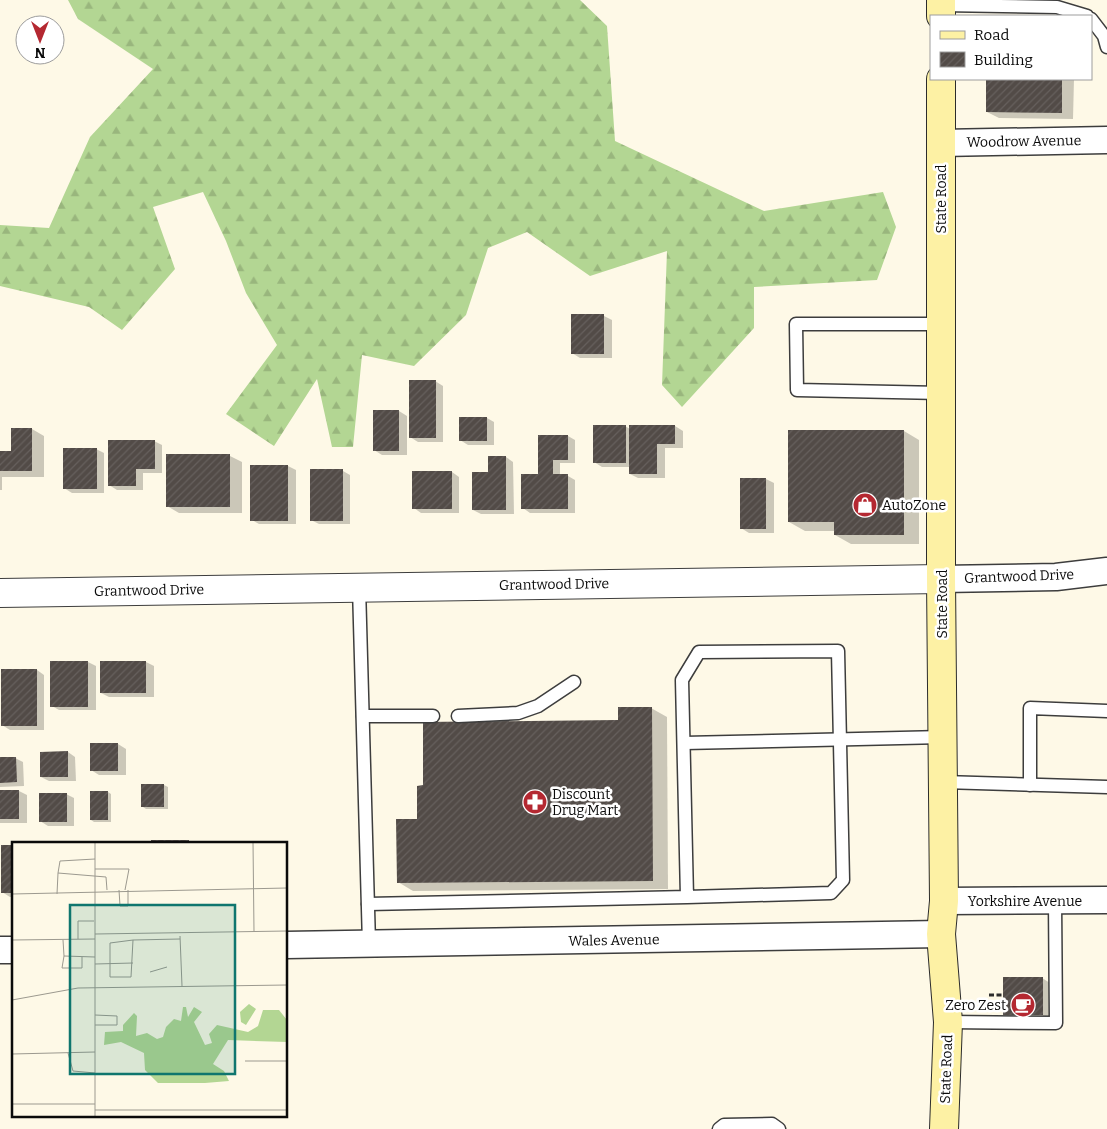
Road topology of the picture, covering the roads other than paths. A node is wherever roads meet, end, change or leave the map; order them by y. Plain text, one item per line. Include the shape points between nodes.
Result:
1 (942, 7) edge
2 (1084, 15) edge
3 (1092, 20) edge
4 (1107, 47) edge
5 (942, 80) edge
6 (1107, 140) edge
7 (942, 143) junction
8 (942, 324) junction
9 (942, 393) junction
10 (1107, 571) edge
11 (942, 579) junction
12 (359, 587) junction
13 (0, 592) edge
14 (574, 682) dead end
15 (1107, 711) edge
16 (363, 716) junction
17 (433, 716) dead end
18 (458, 716) dead end
19 (943, 737) junction
20 (839, 739) junction
21 (684, 743) junction
22 (943, 782) junction
23 (1030, 785) junction
24 (1107, 787) edge
25 (687, 897) junction
26 (1107, 900) edge
27 (1055, 901) junction
28 (944, 902) junction
29 (368, 904) junction
30 (942, 934) junction
31 (369, 944) junction
32 (288, 946) edge
33 (948, 1022) junction
34 (719, 1129) edge
35 (779, 1129) edge
36 (944, 1129) edge

1 - 2 lane via 1057,7
3 - 4 lane via 1104,36
5 - 7 main road, State Road
6 - 7 street, Woodrow Avenue
7 - 8 main road, State Road
8 - 9 main road, State Road
8 - 9 lane via 796,324 796,390
9 - 11 main road, State Road
10 - 11 street, Grantwood Drive via 1056,577
11 - 12 street, Grantwood Drive
11 - 19 main road, State Road
12 - 13 street, Grantwood Drive
12 - 16 lane
14 - 18 lane via 538,706 518,713
15 - 23 lane via 1030,708
16 - 17 lane
16 - 29 lane
19 - 20 lane
19 - 22 main road, State Road
20 - 21 lane
20 - 21 lane via 838,651 699,652 682,680
20 - 25 lane via 843,880 831,893
21 - 25 lane
22 - 23 lane
22 - 28 main road, State Road
23 - 24 lane
25 - 29 lane
26 - 27 street, Yorkshire Avenue
27 - 28 street, Yorkshire Avenue
27 - 33 lane via 1056,1023
28 - 30 main road, State Road
29 - 31 lane
30 - 31 street, Wales Avenue
30 - 33 main road, State Road
31 - 32 street, Wales Avenue
33 - 36 main road, State Road
34 - 35 lane via 724,1126 772,1124

